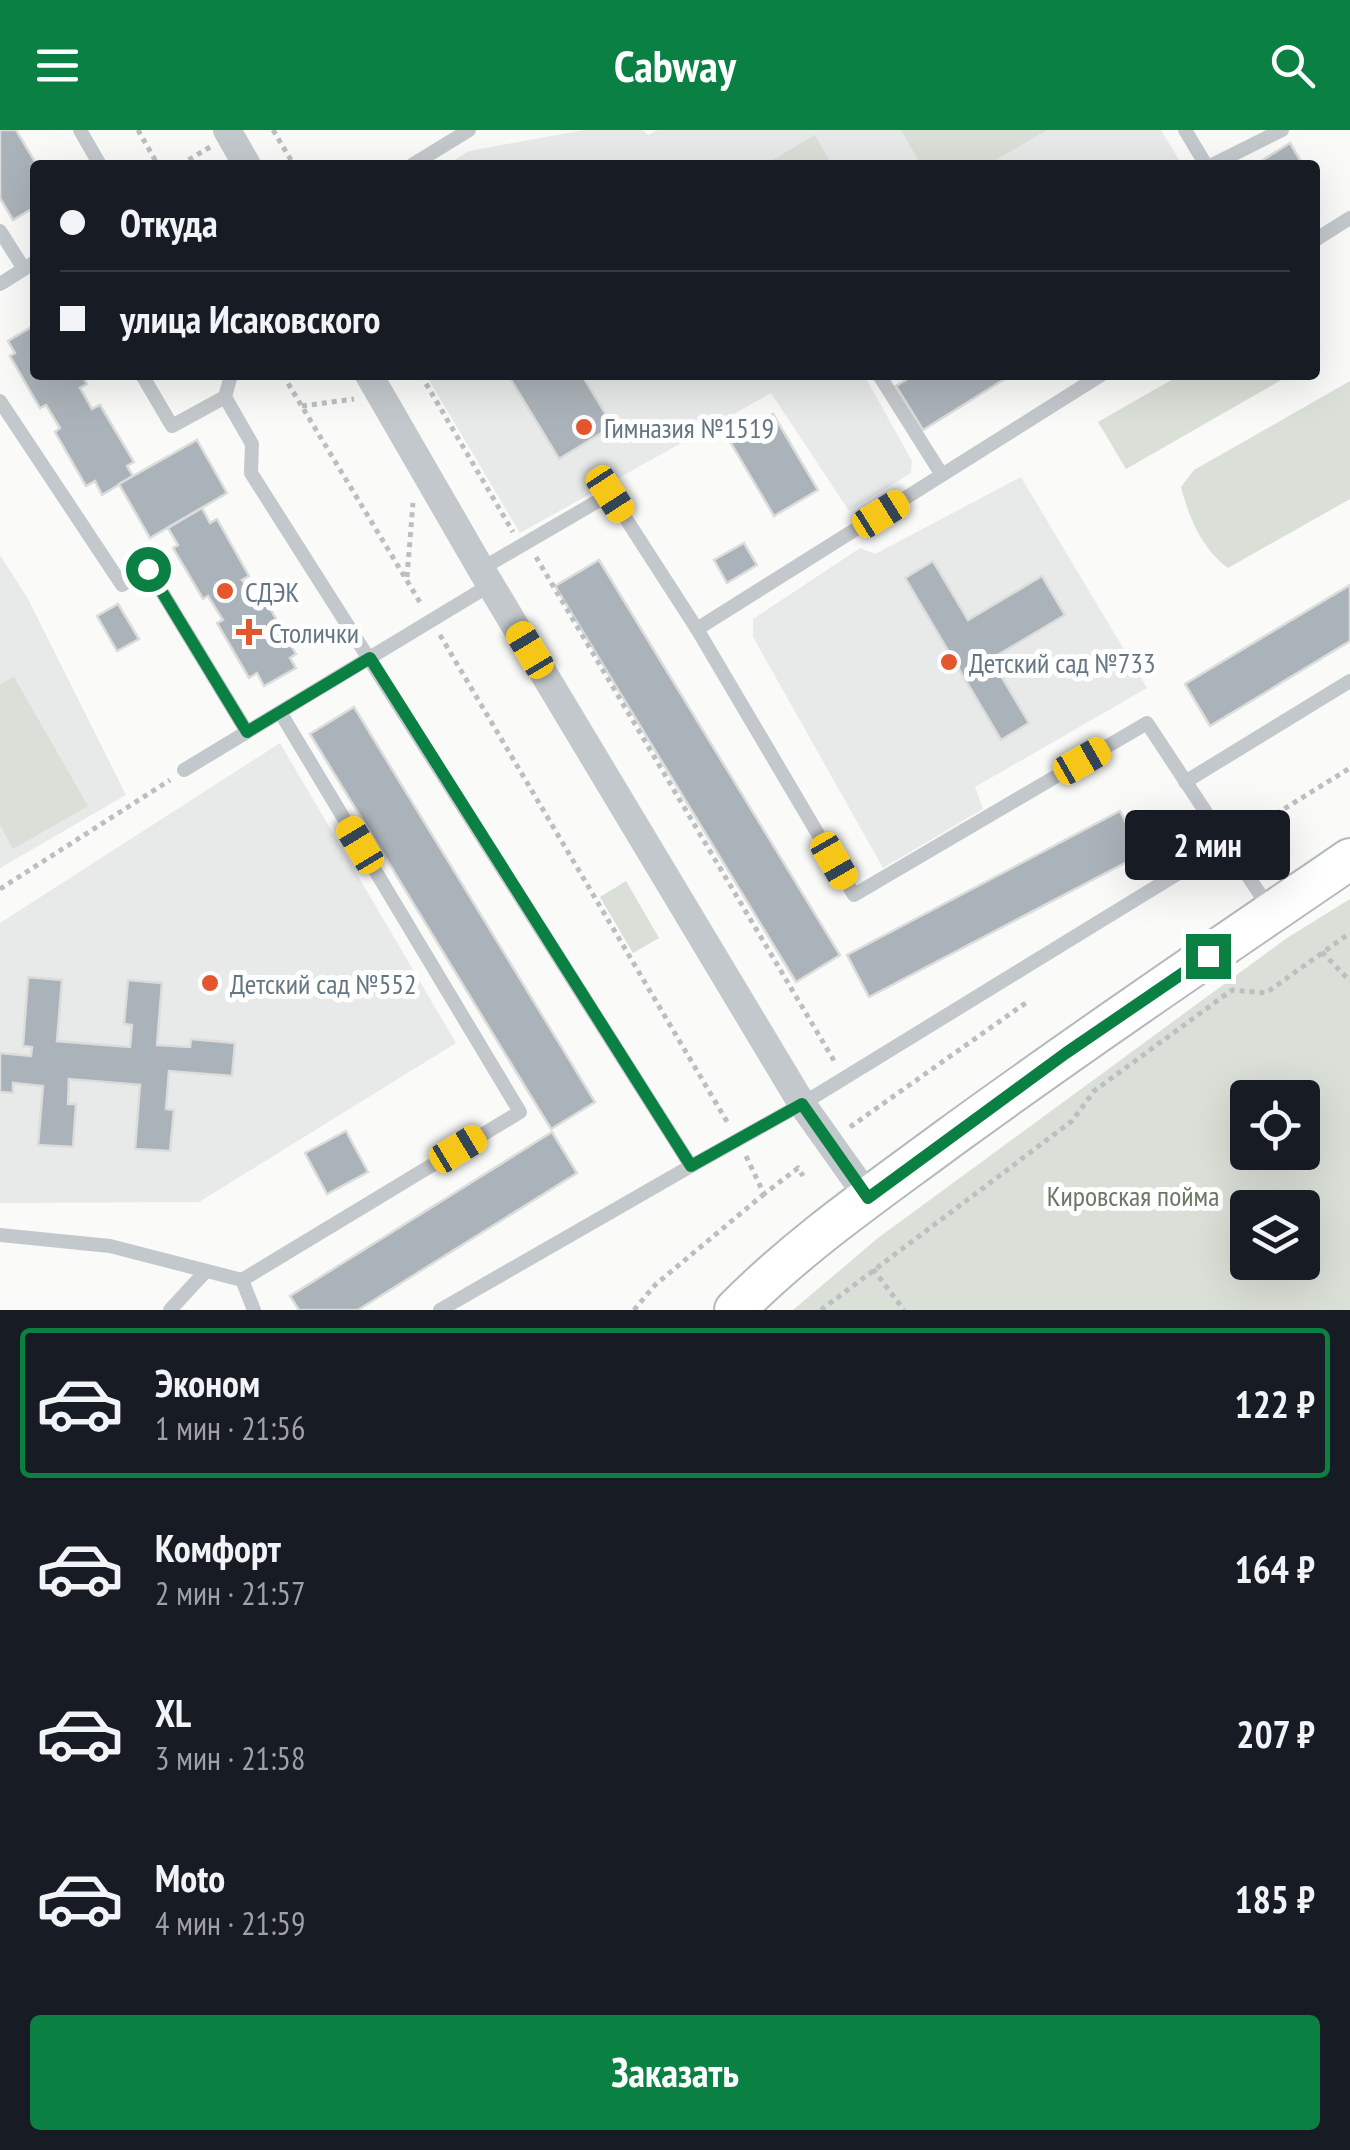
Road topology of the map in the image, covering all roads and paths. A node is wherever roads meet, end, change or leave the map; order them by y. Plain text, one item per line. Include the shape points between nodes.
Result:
1 (80, 130) edge
2 (138, 130) edge
3 (272, 130) edge
4 (469, 130) edge
5 (1185, 130) edge
6 (1282, 130) edge
7 (223, 136) edge
8 (97, 160) edge
9 (155, 160) edge
10 (187, 160) edge
11 (243, 160) edge
12 (291, 160) edge
13 (420, 160) edge
14 (1206, 160) edge
15 (1219, 160) edge
16 (1350, 218) edge
17 (0, 231) edge
18 (1320, 237) edge
19 (29, 265) edge
20 (0, 284) edge
21 (145, 380) edge
22 (230, 380) edge
23 (287, 380) edge
24 (424, 380) edge
25 (882, 380) edge
26 (1093, 380) edge
27 (363, 387) edge
28 (225, 397) junction
29 (0, 401) edge
30 (302, 406) junction
31 (942, 475) junction
32 (414, 493) dead end
33 (524, 543) junction
34 (486, 577) junction
35 (406, 580) junction
36 (432, 621) junction
37 (698, 629) junction
38 (370, 658) junction
39 (1350, 680) edge
40 (280, 712) junction
41 (247, 732) junction
42 (1350, 768) edge
43 (184, 770) joint
44 (1186, 782) junction
45 (1226, 844) junction
46 (1350, 859) edge
47 (0, 889) edge
48 (1272, 912) junction
49 (1350, 933) edge
50 (1322, 952) junction
51 (1350, 980) edge
52 (1027, 1002) dead end
53 (844, 1077) junction
54 (802, 1104) junction
55 (738, 1140) junction
56 (829, 1142) junction
57 (691, 1166) junction
58 (798, 1168) junction
59 (803, 1176) dead end
60 (764, 1194) junction
61 (868, 1198) junction
62 (0, 1234) edge
63 (874, 1269) junction
64 (206, 1270) junction
65 (242, 1280) junction
66 (170, 1310) edge
67 (254, 1310) edge
68 (440, 1310) edge
69 (634, 1310) edge
70 (736, 1310) edge
71 (821, 1310) edge
72 (904, 1310) edge

1 - 8 lane
2 - 9 path
3 - 12 path
4 - 13 lane
5 - 14 lane
6 - 15 lane
7 - 10 path
7 - 11 street
16 - 18 lane
17 - 19 lane
19 - 20 lane
21 - 28 lane via 172,426
22 - 28 lane
23 - 30 path
24 - 33 path
25 - 31 lane
26 - 31 lane
27 - 30 path
27 - 34 street
28 - 38 lane via 252,444 250,473
29 - 41 lane via 122,586 148,569
30 - 35 path
31 - 37 lane
32 - 35 path
33 - 34 lane
33 - 37 lane via 610,494
33 - 53 path
34 - 36 lane
34 - 54 street
35 - 36 path
36 - 38 lane
36 - 55 path
37 - 44 lane via 854,894 1147,723
38 - 40 lane
38 - 57 lane
39 - 44 lane
40 - 41 lane
40 - 65 lane via 520,1112
41 - 43 lane
42 - 45 path
43 - 47 path
44 - 45 lane
45 - 48 lane
45 - 53 lane
46 - 48 street
48 - 61 street
49 - 50 path
50 - 51 path
50 - 63 path via 1266,992 1232,990 1094,1091 1072,1121
52 - 56 path
53 - 54 lane
54 - 55 lane
54 - 56 street
55 - 57 lane
55 - 60 path
56 - 58 path
56 - 61 street
57 - 68 lane
58 - 59 path
58 - 60 path
60 - 69 path
61 - 70 street
62 - 64 lane via 110,1246
63 - 71 path
63 - 72 path
64 - 65 lane
64 - 66 lane
65 - 67 lane

